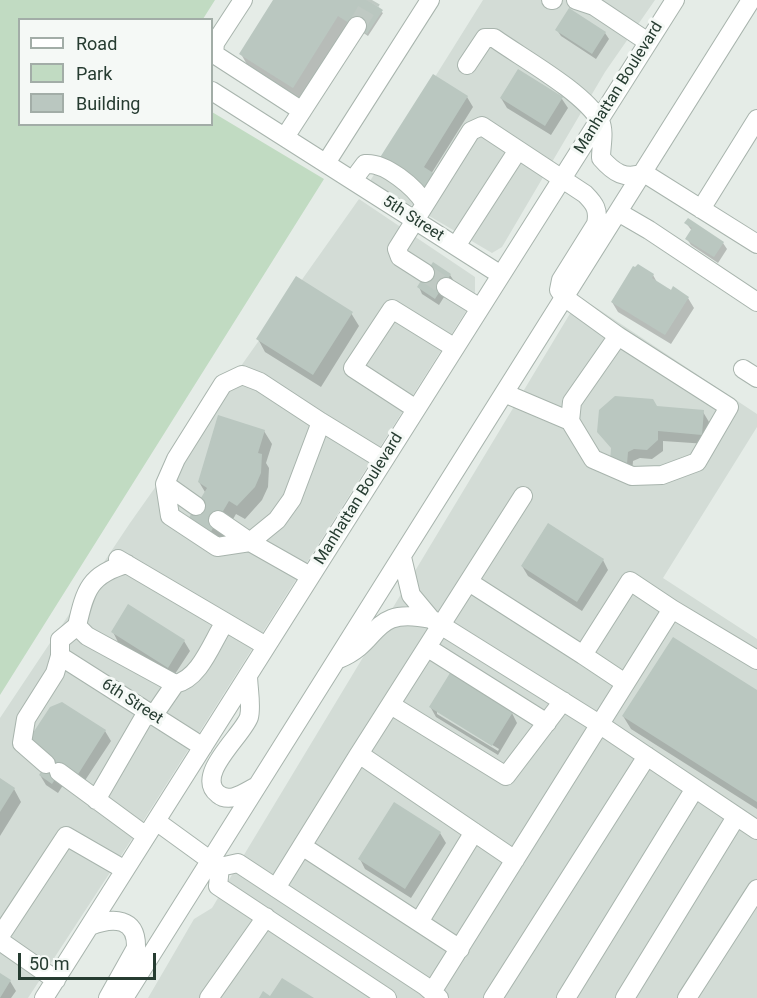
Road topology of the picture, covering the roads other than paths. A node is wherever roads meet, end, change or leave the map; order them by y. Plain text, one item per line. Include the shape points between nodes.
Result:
1 (243, 0) edge
2 (430, 0) edge
3 (576, 0) edge
4 (675, 0) edge
5 (751, 0) edge
6 (357, 26) tunnel mouth
7 (648, 42) junction
8 (467, 65) dead end
9 (213, 92) edge
10 (302, 111) junction
11 (757, 119) edge
12 (599, 120) junction
13 (285, 137) junction
14 (518, 150) junction
15 (326, 163) junction
16 (644, 173) junction
17 (562, 179) junction
18 (353, 180) junction
19 (425, 204) junction
20 (701, 209) junction
21 (618, 212) junction
22 (415, 220) junction
23 (757, 244) edge
24 (456, 246) junction
25 (425, 273) tunnel mouth
26 (501, 275) junction
27 (446, 286) tunnel mouth
28 (564, 297) junction
29 (757, 302) edge
30 (480, 308) junction
31 (618, 336) junction
32 (455, 348) junction
33 (504, 393) junction
34 (416, 409) junction
35 (570, 421) junction
36 (321, 422) junction
37 (383, 460) junction
38 (165, 484) junction
39 (524, 496) dead end
40 (196, 506) dead end
41 (218, 520) dead end
42 (250, 542) junction
43 (402, 557) junction
44 (310, 576) junction
45 (470, 582) junction
46 (672, 609) junction
47 (225, 622) junction
48 (437, 622) junction
49 (77, 626) junction
50 (266, 646) junction
51 (428, 648) junction
52 (583, 655) junction
53 (60, 656) junction
54 (337, 659) junction
55 (757, 660) edge
56 (248, 675) junction
57 (625, 683) junction
58 (175, 684) junction
59 (563, 701) junction
60 (391, 705) junction
61 (150, 714) junction
62 (547, 723) junction
63 (599, 724) junction
64 (202, 747) junction
65 (359, 754) junction
66 (647, 756) junction
67 (257, 785) junction
68 (694, 790) junction
69 (96, 800) junction
70 (736, 817) junction
71 (156, 820) junction
72 (757, 830) edge
73 (474, 832) junction
74 (146, 837) junction
75 (302, 846) junction
76 (515, 860) junction
77 (215, 864) junction
78 (125, 870) junction
79 (276, 888) junction
80 (757, 889) edge
81 (266, 917) junction
82 (419, 922) junction
83 (90, 926) junction
84 (0, 939) edge
85 (459, 949) junction
86 (56, 980) junction
87 (435, 995) edge
88 (44, 998) edge
89 (108, 998) edge
90 (124, 998) edge
91 (209, 998) edge
92 (387, 998) edge
93 (494, 998) edge
94 (566, 998) edge
95 (625, 998) edge
96 (687, 998) edge

1 - 10 street via 215,43 214,54
2 - 15 street
3 - 7 street via 594,6
4 - 7 street, Manhattan Boulevard
5 - 16 street
6 - 10 street
7 - 12 street, Manhattan Boulevard
8 - 12 street via 485,38 494,38 573,92
9 - 13 street, 5th Street
10 - 13 street
11 - 20 street
12 - 16 street via 602,158 610,168 622,176
12 - 17 street, Manhattan Boulevard
13 - 15 street, 5th Street
14 - 17 street
14 - 19 street via 482,126 471,131
14 - 24 street
15 - 18 street, 5th Street
16 - 20 street
16 - 21 street
17 - 26 street, Manhattan Boulevard
17 - 28 street via 585,194 598,213 596,224 561,280 559,290
18 - 19 street via 365,164 375,163 418,192
18 - 22 street, 5th Street
19 - 22 street
20 - 23 street
21 - 28 street
21 - 29 street
22 - 24 street, 5th Street
22 - 25 street via 397,249 400,257
24 - 26 street, 5th Street
26 - 30 street, Manhattan Boulevard
27 - 30 street
28 - 31 street
28 - 33 street
30 - 32 street, Manhattan Boulevard
31 - 35 street via 572,402
31 - 35 street via 729,407 697,462 662,476 632,476 593,459
32 - 34 street, Manhattan Boulevard
32 - 34 street via 392,309 353,368
33 - 35 street
33 - 43 street
34 - 37 street, Manhattan Boulevard
36 - 37 street
36 - 38 street via 260,382 242,375 223,384 176,459
36 - 42 street via 292,499 277,520
37 - 44 street, Manhattan Boulevard
38 - 40 street
38 - 42 street via 170,516 217,547
39 - 45 street
41 - 42 street
42 - 44 street
43 - 48 street via 411,595
43 - 54 street
44 - 50 street, Manhattan Boulevard
45 - 48 street
45 - 52 street
46 - 52 street via 630,581
46 - 55 street
46 - 57 street
47 - 49 street via 120,560 93,581 83,599
47 - 50 street
47 - 58 street via 196,670 186,682
48 - 51 street
48 - 54 street via 408,614 395,616 374,630 356,652
48 - 59 street
49 - 53 street via 60,640
49 - 58 street via 87,636
50 - 56 street, Manhattan Boulevard
51 - 60 street
51 - 62 street
52 - 57 street
53 - 61 street, 6th Street
53 - 69 street via 55,673 26,719 22,742
54 - 67 street
56 - 64 street, Manhattan Boulevard
56 - 67 street via 249,717 213,770 212,783 214,791 225,798 237,797
57 - 63 street
58 - 61 street
59 - 62 street
59 - 63 street
60 - 62 street via 506,776
60 - 65 street
61 - 64 street, 6th Street
61 - 69 street
63 - 66 street
63 - 76 street
64 - 71 street, Manhattan Boulevard
65 - 73 street
65 - 75 street
66 - 68 street
66 - 93 street
67 - 77 street
68 - 70 street
68 - 94 street
69 - 74 street
70 - 72 street
70 - 95 street
71 - 74 street, Manhattan Boulevard
71 - 77 street
73 - 76 street
73 - 82 street
74 - 78 street, Manhattan Boulevard
75 - 79 street
75 - 82 street
76 - 85 street
77 - 79 street via 238,863
77 - 81 street via 218,886
77 - 90 street
78 - 83 street, Manhattan Boulevard
78 - 84 street via 66,836
79 - 87 street
80 - 96 street
81 - 91 street
81 - 92 street
82 - 85 street
83 - 86 street, Manhattan Boulevard
83 - 89 street via 112,919 123,922 137,939 136,948
84 - 86 street
85 - 87 street
86 - 88 street, Manhattan Boulevard

